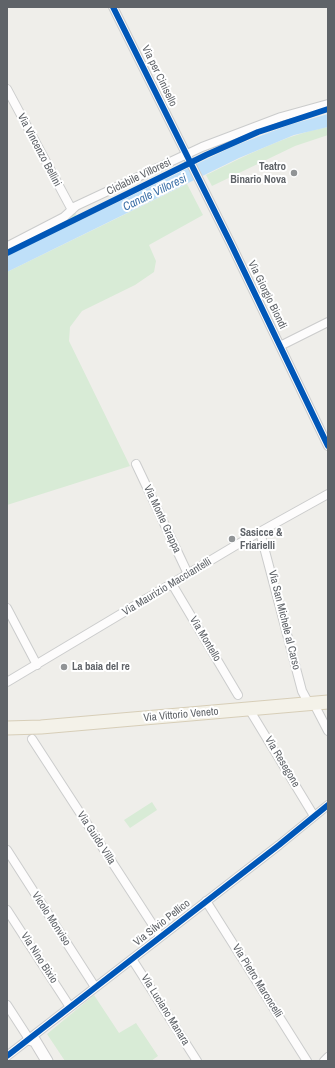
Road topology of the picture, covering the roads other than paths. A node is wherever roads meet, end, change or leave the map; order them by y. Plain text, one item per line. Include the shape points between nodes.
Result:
1 (113, 7) edge
2 (117, 7) edge
3 (120, 20) junction
4 (7, 89) edge
5 (328, 104) edge
6 (186, 154) junction
7 (72, 210) junction
8 (8, 246) dead end
9 (328, 322) edge
10 (280, 346) junction
11 (328, 446) edge
12 (136, 464) dead end
13 (328, 494) edge
14 (260, 532) junction
15 (188, 574) junction
16 (172, 584) junction
17 (7, 608) edge
18 (37, 665) junction
19 (7, 682) edge
20 (238, 695) dead end
21 (328, 702) edge
22 (314, 704) junction
23 (249, 709) junction
24 (7, 728) edge
25 (7, 731) edge
26 (328, 731) edge
27 (33, 733) junction
28 (328, 804) edge
29 (314, 816) junction
30 (7, 850) edge
31 (206, 901) junction
32 (7, 910) edge
33 (160, 936) junction
34 (132, 959) junction
35 (95, 987) junction
36 (7, 1005) edge
37 (70, 1007) junction
38 (29, 1039) junction
39 (7, 1056) edge
40 (328, 1057) edge
41 (48, 1061) edge
42 (197, 1061) edge
43 (308, 1061) edge
44 (324, 1061) edge

1 - 3 street, Via per Cinisello
2 - 3 street
3 - 6 street, Via per Cinisello
4 - 7 street, Via Vincenzo Bellini
5 - 6 street via 251,128
6 - 7 street
6 - 10 street, Via Giorgio Biondi
7 - 8 street via 64,217
9 - 10 street
10 - 11 street, Via Giorgio Biondi
12 - 15 street, Via Monte Grappa
13 - 14 street, Via Maurizio Macciantelli
14 - 15 street, Via Maurizio Macciantelli
14 - 22 street, Via San Michele al Carso via 302,691 308,702
15 - 16 street, Via Maurizio Macciantelli
16 - 18 street, Via Maurizio Macciantelli
16 - 20 street, Via Montello
17 - 18 street
18 - 19 street, Via Maurizio Macciantelli
21 - 22 main road, Via Vittorio Veneto
22 - 23 main road, Via Vittorio Veneto
22 - 26 street, Via San Michele al Carso
23 - 27 main road, Via Vittorio Veneto
23 - 29 street, Via Resegone
24 - 27 main road, Via Vittorio Veneto
25 - 27 main road, Via Vittorio Veneto
27 - 33 street, Via Guido Villa
28 - 29 street, Via Silvio Pellico
29 - 31 street, Via Silvio Pellico
30 - 35 street, Vicolo Monviso
31 - 33 street, Via Silvio Pellico
31 - 43 street, Via Pietro Maroncelli
32 - 37 street, Via Nino Bixio
33 - 34 street, Via Silvio Pellico
34 - 35 street, Via Silvio Pellico
34 - 42 street, Via Luciano Manara
35 - 37 street, Via Silvio Pellico
36 - 38 street
37 - 38 street, Via Silvio Pellico
38 - 39 street, Via Silvio Pellico
38 - 41 street via 35,1041
40 - 44 street

